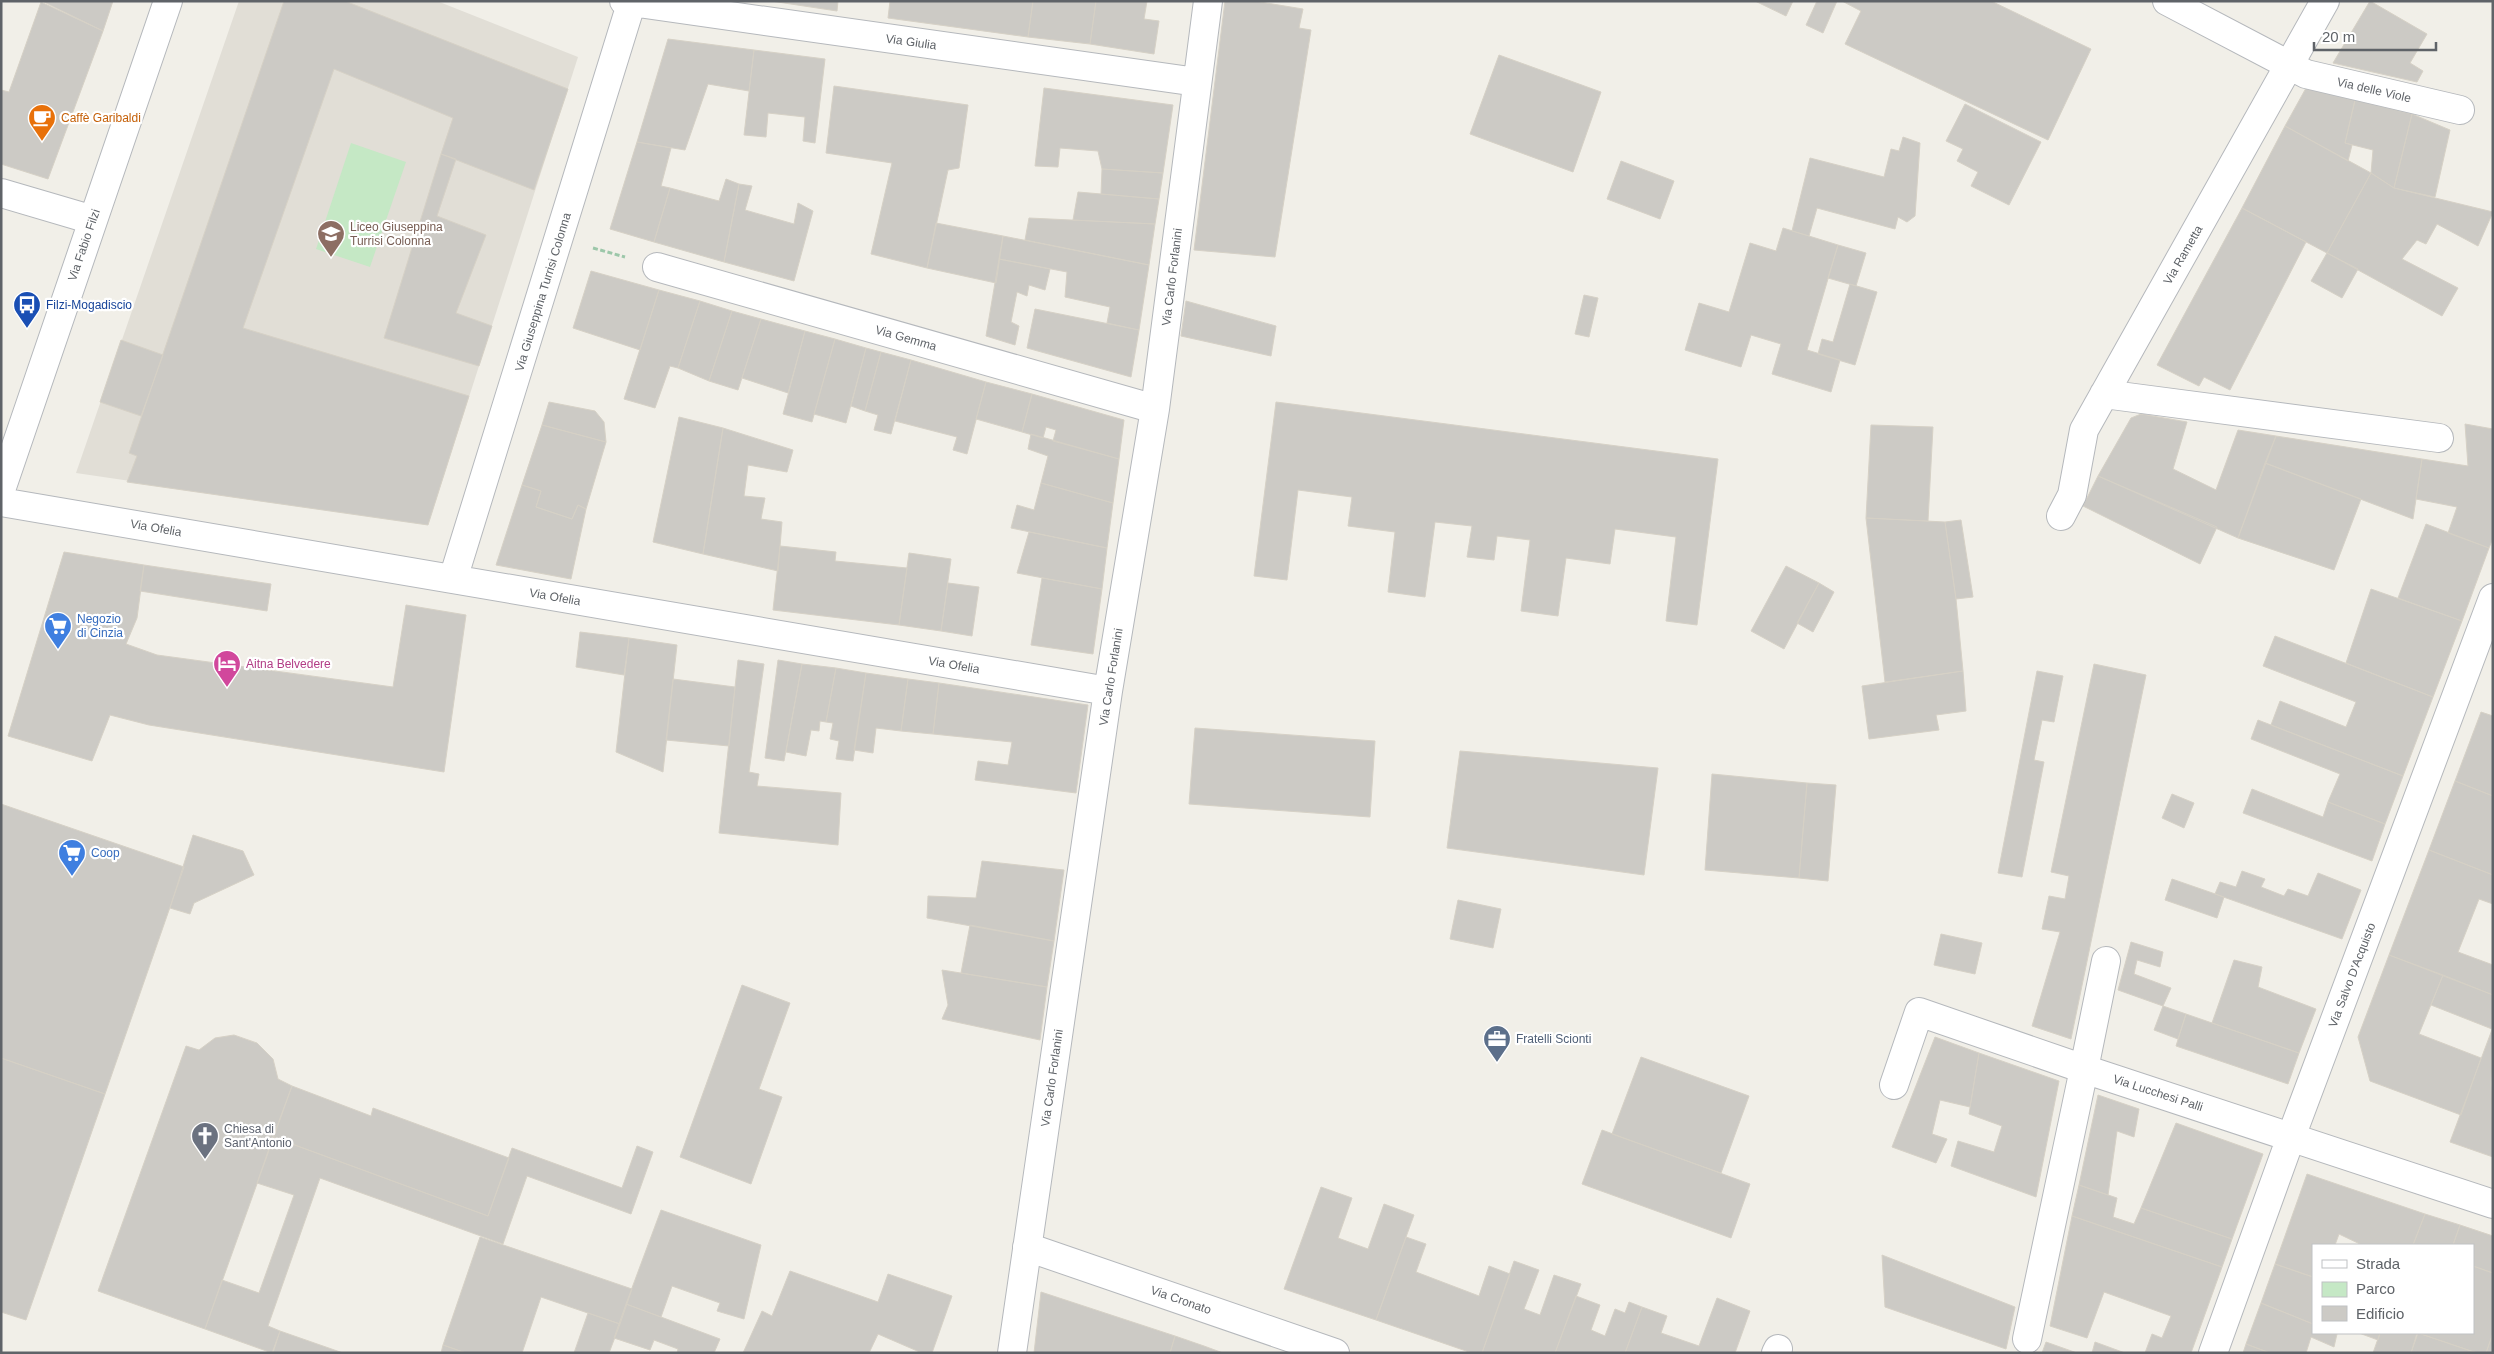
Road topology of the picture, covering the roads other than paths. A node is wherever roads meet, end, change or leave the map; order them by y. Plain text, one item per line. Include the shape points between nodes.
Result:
1 (168, 1) edge
2 (1208, 1) edge
3 (2325, 1) edge
4 (627, 2) edge
5 (2174, 3) edge
6 (2290, 65) junction
7 (1197, 82) junction
8 (2460, 110) dead end
9 (1, 193) edge
10 (93, 220) junction
11 (657, 267) road end
12 (2104, 394) junction
13 (1155, 409) junction
14 (2439, 438) dead end
15 (1, 490) edge
16 (1, 502) edge
17 (2061, 516) dead end
18 (453, 579) junction
19 (2493, 598) edge
20 (1108, 692) junction
21 (2106, 961) dead end
22 (2084, 1069) junction
23 (1894, 1085) dead end
24 (2291, 1137) junction
25 (2493, 1204) edge
26 (1027, 1247) junction
27 (2027, 1339) dead end
28 (1012, 1353) edge
29 (1335, 1353) edge
30 (2213, 1353) edge

1 - 10 street, Via Fabio Filzi
2 - 7 street, Via Carlo Forlanini
3 - 6 street, Via Rametta
4 - 7 street, Via Giulia
4 - 18 street, Via Giuseppina Turrisi Colonna via 560,238
5 - 6 street, Via delle Viole
6 - 8 street, Via delle Viole via 2306,74
6 - 12 street, Via Rametta
7 - 13 street, Via Carlo Forlanini
9 - 10 street
10 - 15 street, Via Fabio Filzi
11 - 13 street, Via Gemma
12 - 14 street
12 - 17 street, Via Rametta via 2084,430 2072,495
13 - 20 street, Via Carlo Forlanini
16 - 18 street, Via Ofelia
18 - 20 street, Via Ofelia
19 - 24 street, Via Salvo D'Acquisto
20 - 26 street, Via Carlo Forlanini
21 - 22 street
22 - 23 street, Via Lucchesi Palli via 1919,1012
22 - 24 street, Via Lucchesi Palli
22 - 27 street
24 - 25 street, Via Lucchesi Palli
24 - 30 street, Via Salvo D'Acquisto
26 - 28 street, Via Carlo Forlanini
26 - 29 street, Via Cronato

